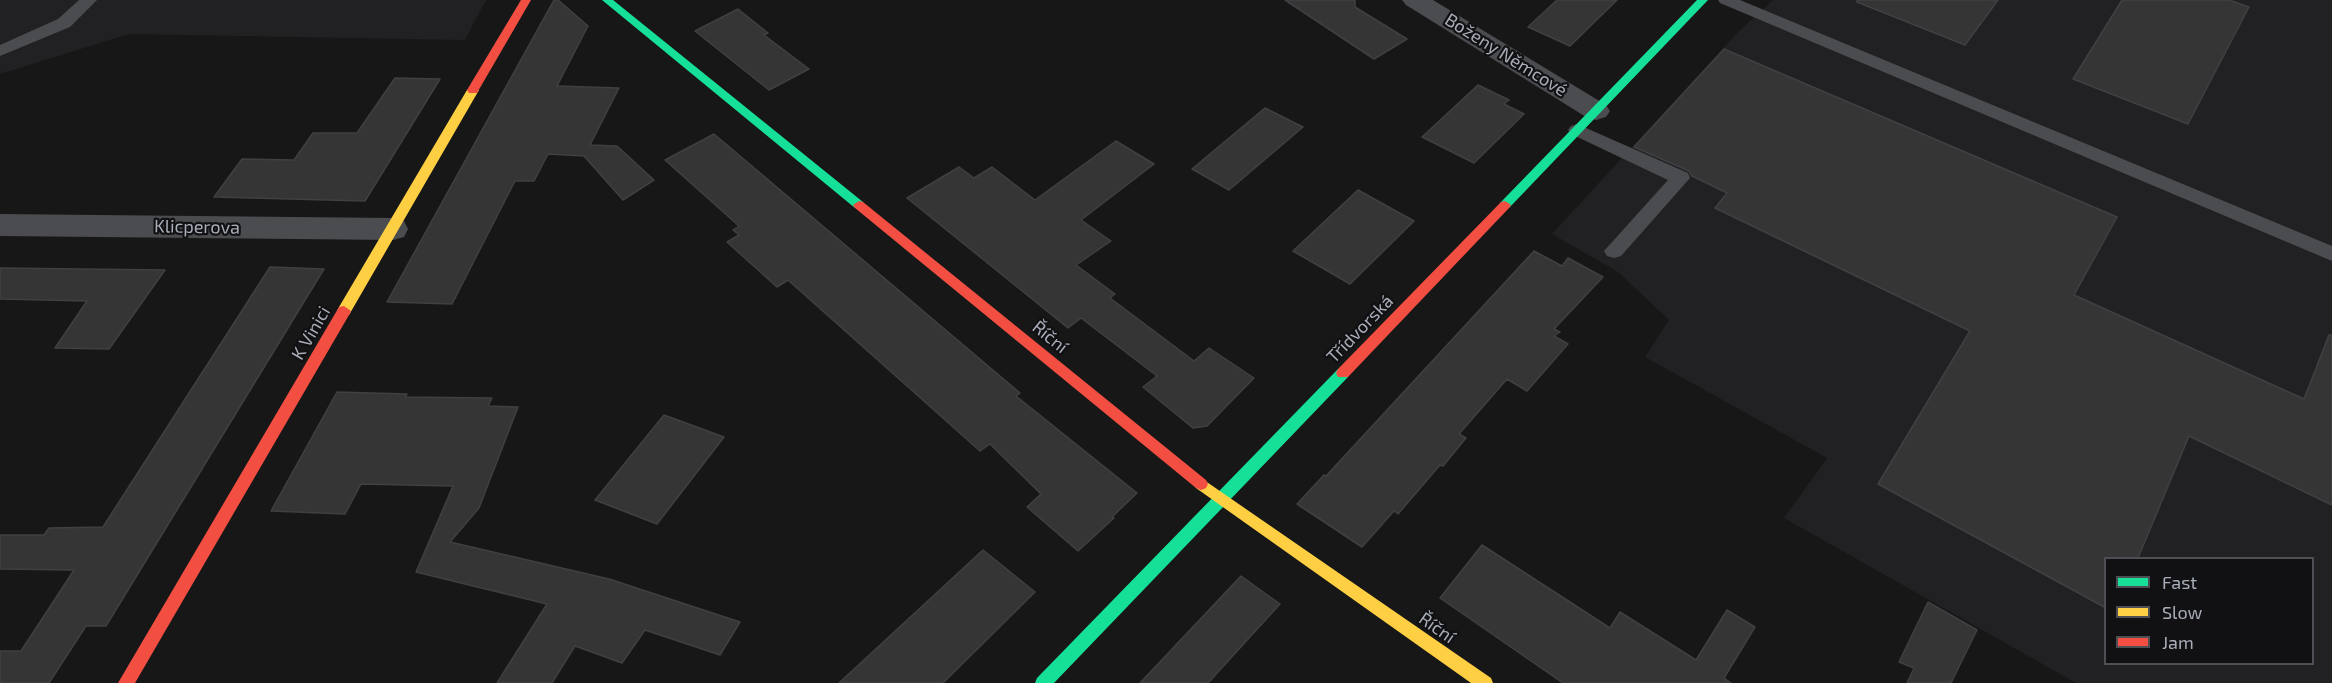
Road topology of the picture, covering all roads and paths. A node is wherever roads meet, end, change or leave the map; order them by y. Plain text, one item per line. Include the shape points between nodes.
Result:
1 (89, 0) edge
2 (526, 0) edge
3 (607, 0) edge
4 (1415, 0) edge
5 (1703, 0) edge
6 (1726, 0) edge
7 (0, 51) edge
8 (1596, 111) junction
9 (1577, 130) junction
10 (0, 225) edge
11 (393, 229) junction
12 (1614, 251) dead end
13 (2332, 254) edge
14 (1220, 499) junction
15 (126, 683) edge
16 (1043, 683) edge
17 (1485, 683) edge

1 - 7 lane via 64,22
2 - 11 street, K Vinici
3 - 14 street, Říční
4 - 8 street, Boženy Němcové
5 - 8 street, Třídvorská
6 - 13 lane
8 - 9 street, Třídvorská
9 - 12 lane via 1681,178
9 - 14 street, Třídvorská
10 - 11 street, Klicperova
11 - 15 street, K Vinici
14 - 16 street, Třídvorská
14 - 17 street, Říční

